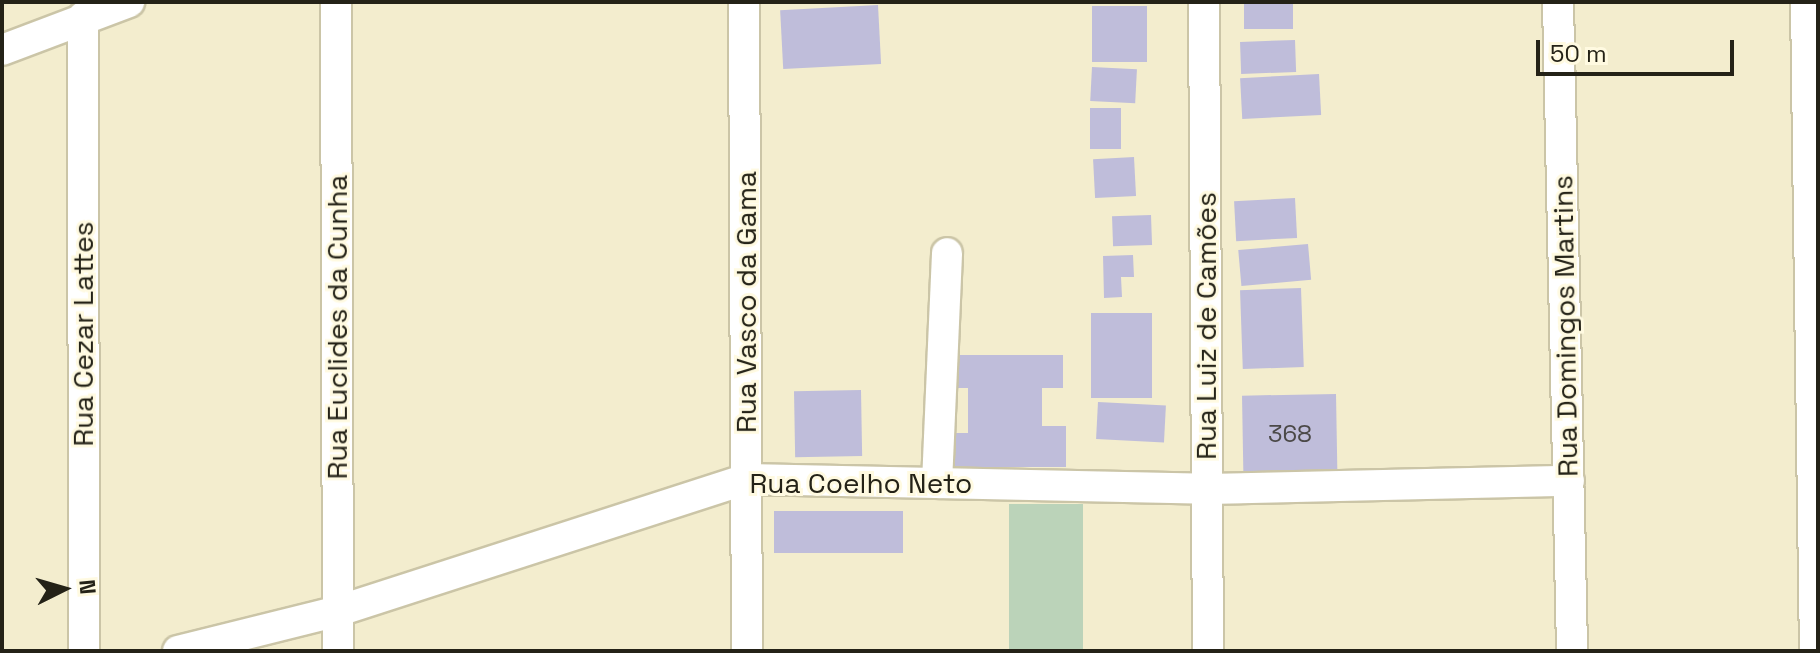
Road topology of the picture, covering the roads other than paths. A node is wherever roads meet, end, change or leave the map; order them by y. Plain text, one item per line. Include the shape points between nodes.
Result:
1 (129, 2) edge
2 (336, 2) edge
3 (744, 2) edge
4 (1204, 2) edge
5 (1558, 2) edge
6 (1806, 2) edge
7 (83, 17) junction
8 (2, 50) edge
9 (947, 253) dead end
10 (747, 479) junction
11 (1569, 481) junction
12 (937, 483) junction
13 (1207, 489) junction
14 (338, 611) junction
15 (84, 651) edge
16 (178, 651) edge
17 (338, 651) edge
18 (747, 651) edge
19 (1208, 651) edge
20 (1572, 651) edge
21 (1815, 651) edge

1 - 7 street
2 - 14 street, Rua Euclides da Cunha
3 - 10 street, Rua Vasco da Gama
4 - 13 street, Rua Luiz de Camões
5 - 11 street, Rua Domingos Martins
6 - 21 street
7 - 8 street
7 - 15 street, Rua Cezar Lattes
9 - 12 street
10 - 12 street, Rua Coelho Neto
10 - 14 street, Rua Coelho Neto
10 - 18 street, Rua Vasco da Gama
11 - 13 street, Rua Coelho Neto
11 - 20 street, Rua Domingos Martins
12 - 13 street, Rua Coelho Neto
13 - 19 street, Rua Luiz de Camões
14 - 16 street, Rua Coelho Neto
14 - 17 street, Rua Euclides da Cunha

